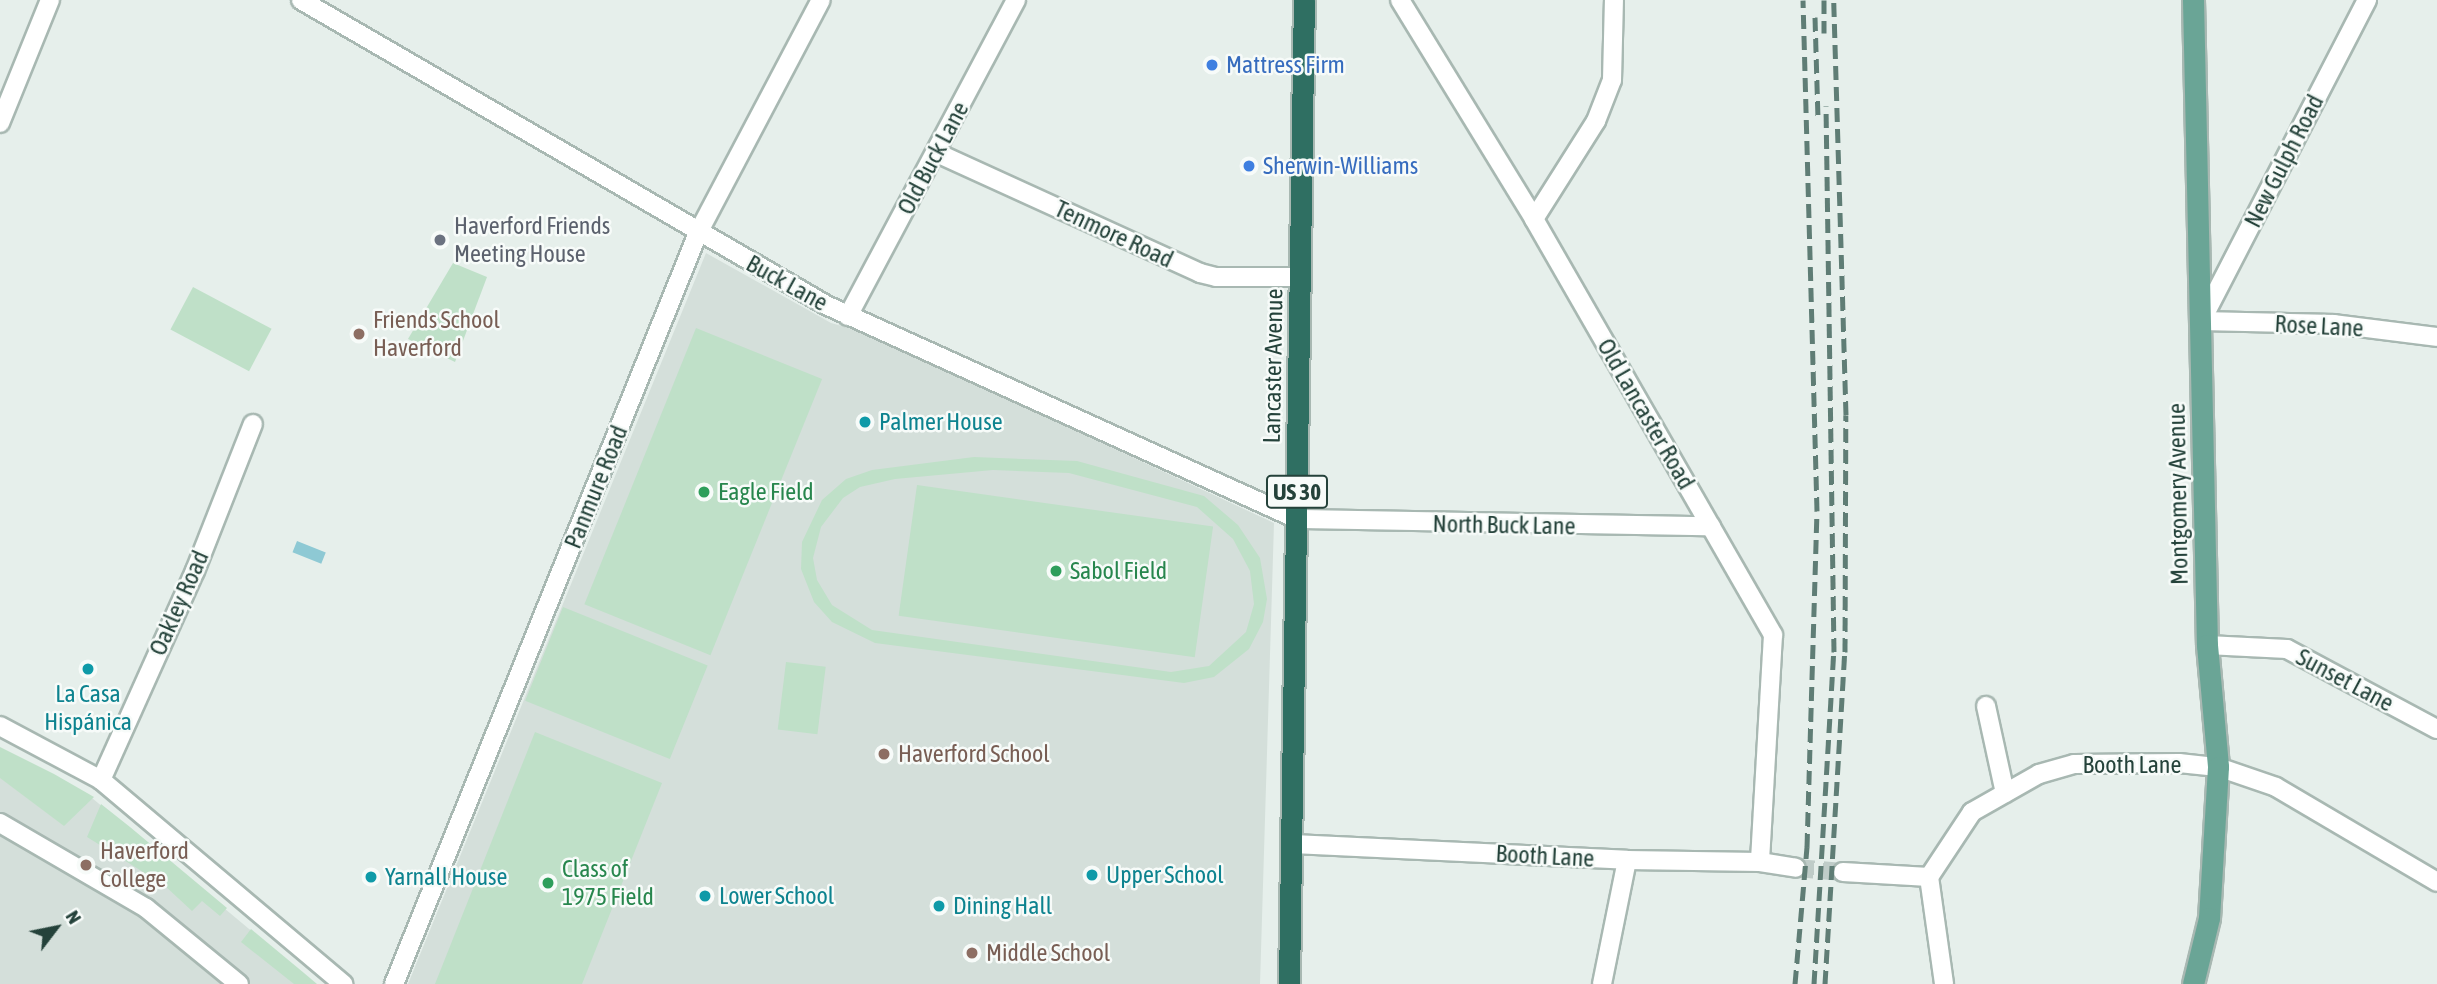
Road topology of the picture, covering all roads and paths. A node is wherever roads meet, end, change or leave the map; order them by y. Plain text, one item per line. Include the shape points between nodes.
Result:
1 (50, 0) edge
2 (301, 0) edge
3 (821, 0) edge
4 (1016, 0) edge
5 (1304, 0) edge
6 (1400, 0) edge
7 (1614, 0) edge
8 (2193, 0) edge
9 (2367, 0) edge
10 (0, 123) edge
11 (937, 153) junction
12 (1534, 219) junction
13 (698, 233) junction
14 (1300, 276) junction
15 (848, 316) junction
16 (2201, 321) junction
17 (2437, 337) edge
18 (253, 424) dead end
19 (1297, 519) junction
20 (1711, 526) junction
21 (2207, 645) junction
22 (1986, 706) dead end
23 (0, 726) edge
24 (2437, 729) edge
25 (2218, 767) junction
26 (101, 780) junction
27 (2005, 793) junction
28 (0, 822) edge
29 (1293, 844) junction
30 (1627, 860) junction
31 (1760, 862) junction
32 (1796, 868) tunnel mouth
33 (1843, 872) tunnel mouth
34 (1928, 877) junction
35 (2437, 882) edge
36 (226, 980) edge
37 (343, 984) edge
38 (394, 984) edge
39 (1289, 984) edge
40 (1602, 984) edge
41 (1944, 984) edge
42 (2193, 984) edge

1 - 10 street
2 - 13 street, Buck Lane via 557,145
3 - 13 street, Panmure Road
4 - 11 street, Old Buck Lane
5 - 14 highway, Lancaster Avenue / US 30
6 - 12 street, Old Lancaster Road
7 - 12 street via 1612,80 1597,121
8 - 16 main road, Montgomery Avenue
9 - 16 street, New Gulph Road
11 - 14 street, Tenmore Road via 1144,251 1200,272 1216,277
11 - 15 street, Old Buck Lane
12 - 20 street, Old Lancaster Road
13 - 15 street, Buck Lane
13 - 38 street, Panmure Road
14 - 19 highway, Lancaster Avenue / US 30
15 - 19 street, Buck Lane
16 - 17 street, Rose Lane via 2334,324
16 - 21 main road, Montgomery Avenue
18 - 26 street, Oakley Road via 195,570
19 - 20 street, North Buck Lane
19 - 29 highway, Lancaster Avenue / US 30
20 - 31 street, Old Lancaster Road via 1773,635
21 - 24 street, Sunset Lane via 2287,649
21 - 25 main road, Montgomery Avenue
22 - 27 street
23 - 26 street
25 - 27 street, Booth Lane via 2074,764 2039,774
25 - 35 street, Booth Lane via 2276,787
25 - 42 main road, Montgomery Avenue via 2209,918
26 - 37 street
27 - 34 street, Booth Lane via 1972,812
28 - 36 street via 146,908
29 - 30 street, Booth Lane
29 - 39 highway, Lancaster Avenue / US 30
30 - 31 street, Booth Lane
30 - 40 street
31 - 32 street, Booth Lane
33 - 34 street
34 - 41 street

